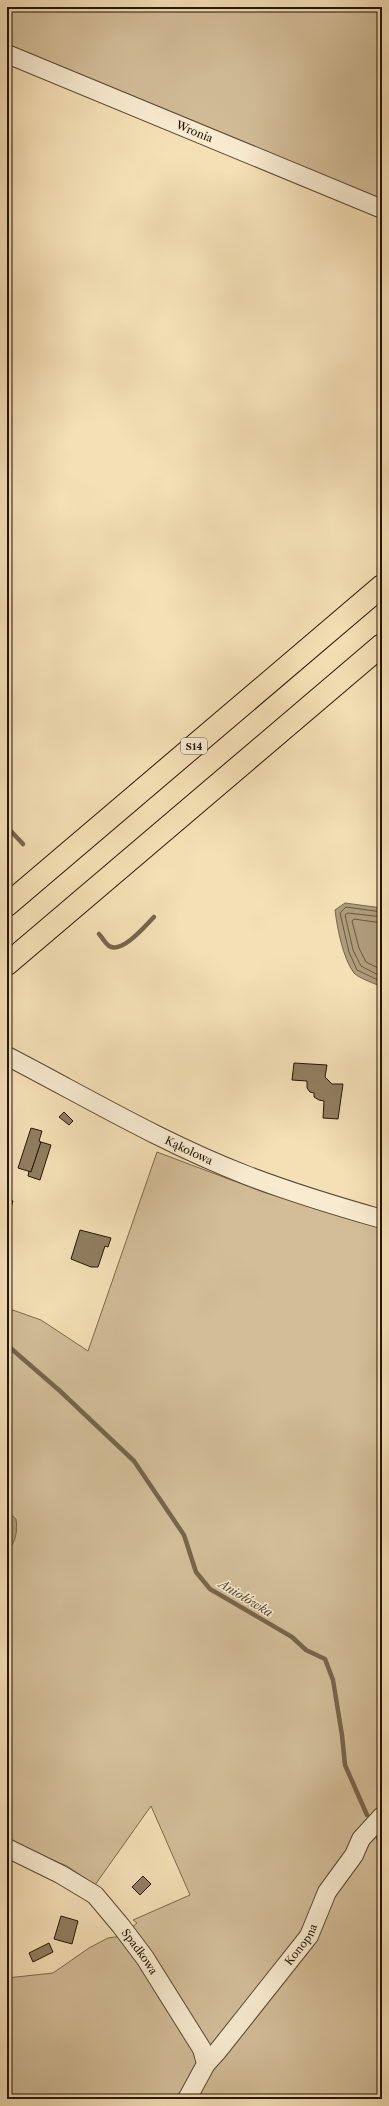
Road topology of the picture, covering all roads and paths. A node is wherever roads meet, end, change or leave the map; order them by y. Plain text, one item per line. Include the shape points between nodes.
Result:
1 (7, 54) edge
2 (382, 209) edge
3 (382, 586) edge
4 (382, 645) edge
5 (7, 905) edge
6 (7, 964) edge
7 (7, 1056) edge
8 (382, 1219) edge
9 (382, 1816) edge
10 (7, 1848) edge
11 (206, 2064) junction
12 (187, 2099) edge

1 - 2 street, Wronia
3 - 5 highway, S14
4 - 6 highway
7 - 8 street, Kąkolowa via 172,1142 218,1163 279,1188
9 - 11 street, Konopna via 361,1839 347,1866 327,1892 309,1936
10 - 11 street, Spadkowa via 60,1874 95,1895 144,1958 202,2049
11 - 12 street

